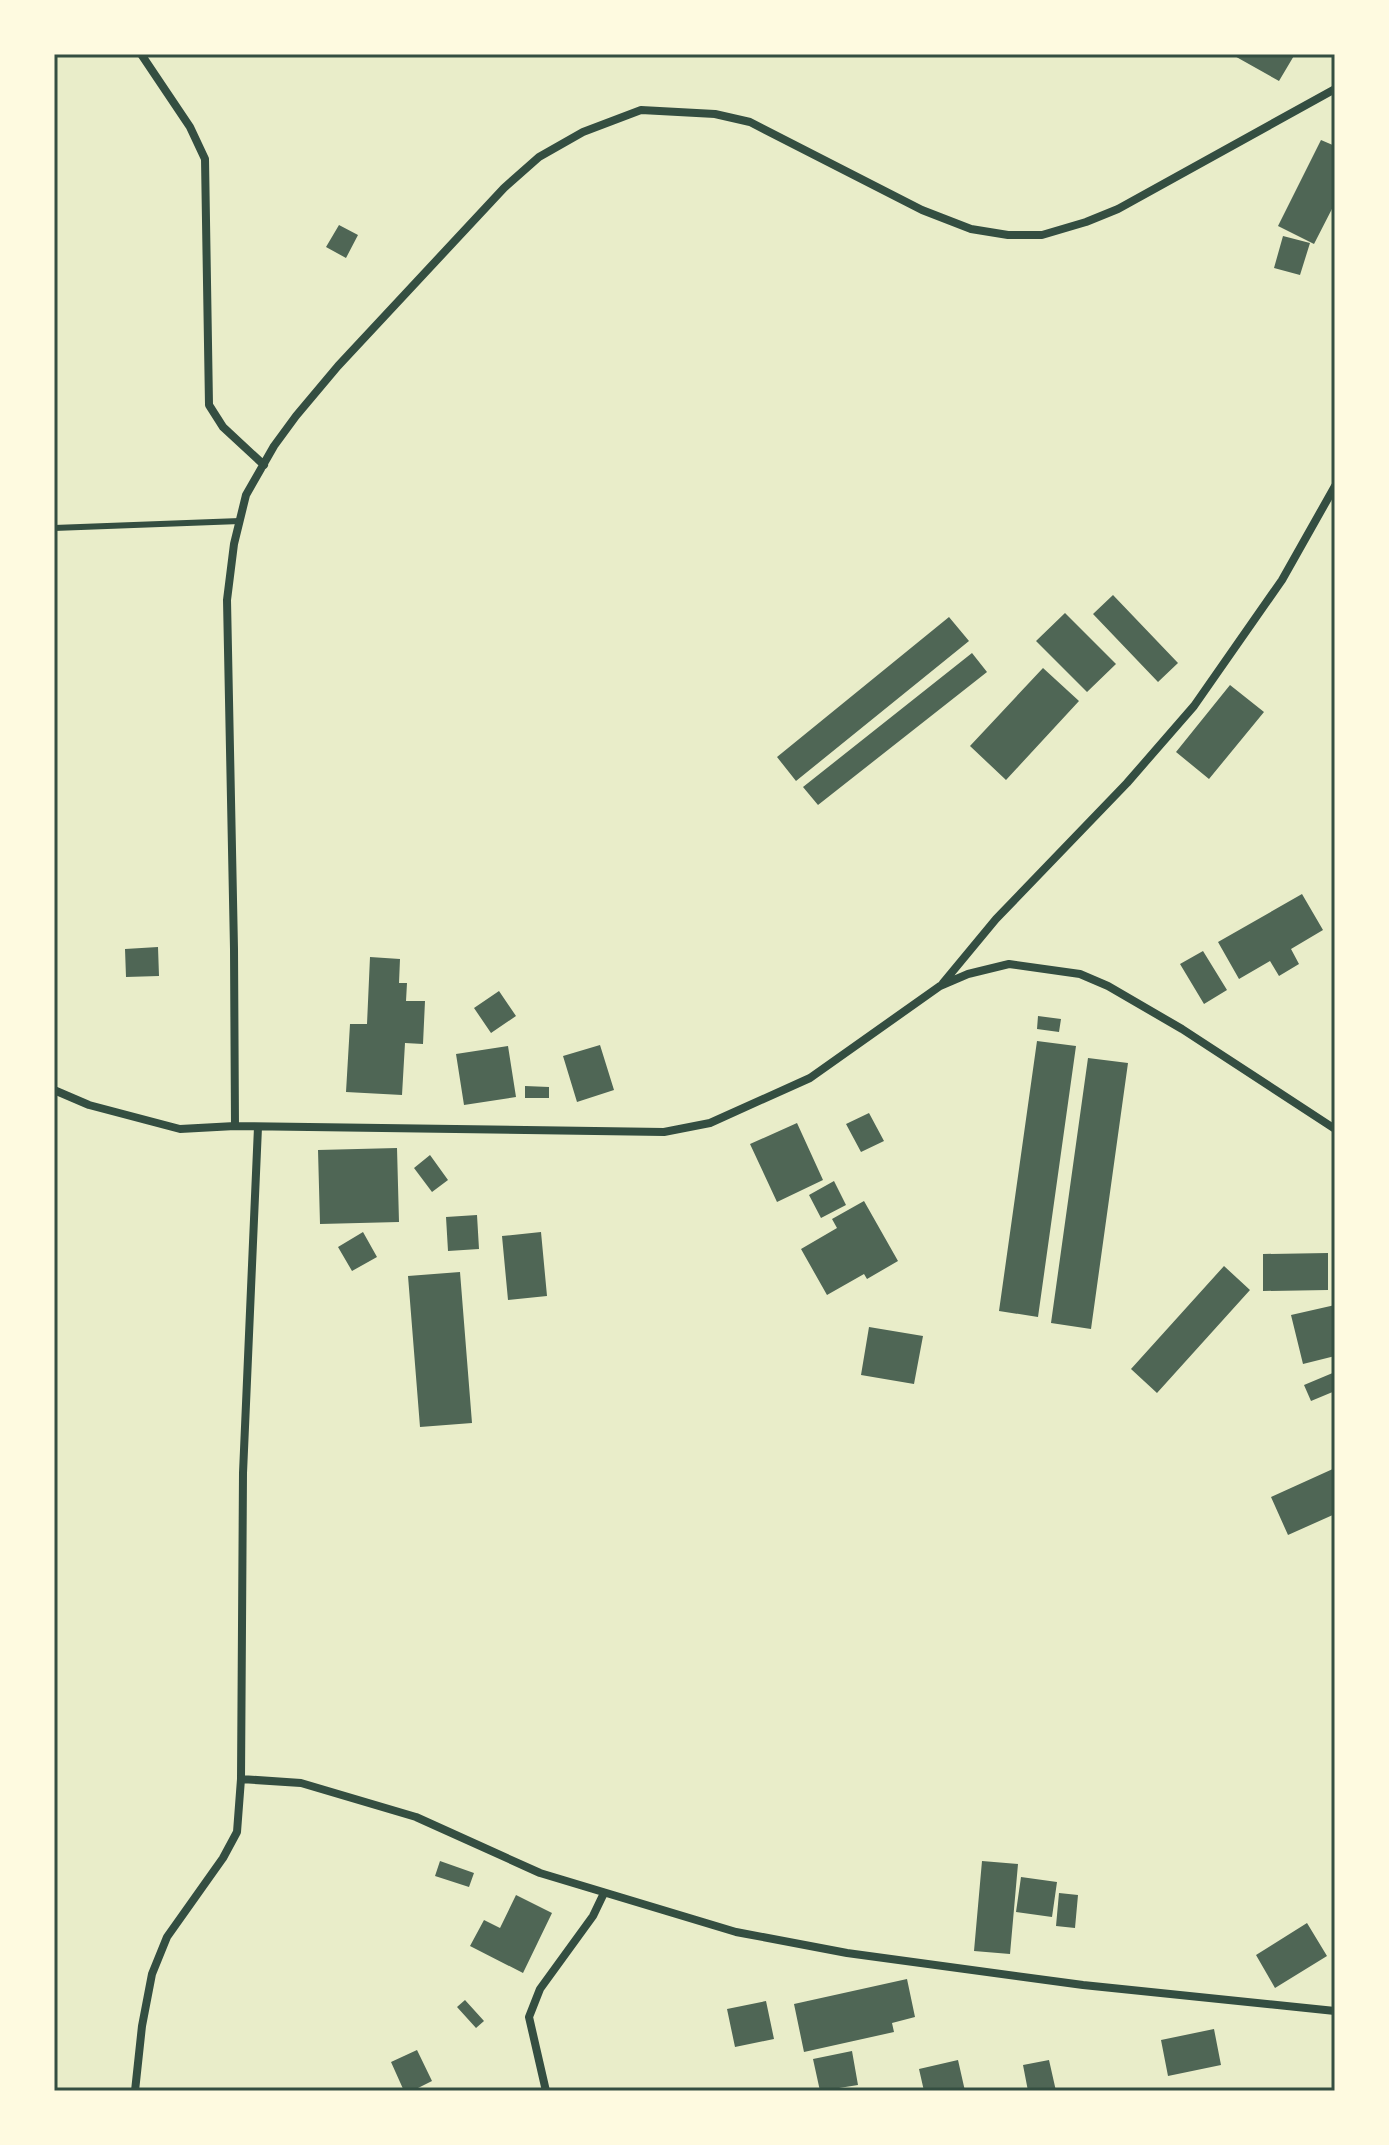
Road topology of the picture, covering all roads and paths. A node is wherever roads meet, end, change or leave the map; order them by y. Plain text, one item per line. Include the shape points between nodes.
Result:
1 (141, 54) edge
2 (1335, 89) edge
3 (264, 465) junction
4 (1335, 486) edge
5 (240, 521) junction
6 (54, 528) edge
7 (940, 986) junction
8 (54, 1090) edge
9 (235, 1126) junction
10 (258, 1127) junction
11 (1335, 1129) edge
12 (241, 1779) junction
13 (604, 1893) junction
14 (1335, 2011) edge
15 (135, 2091) edge
16 (546, 2091) edge

1 - 3 street via 205,159 209,405 223,427
2 - 3 street via 1118,209 1042,235 971,229 922,210 750,122 715,114 641,110 561,142 504,188 315,393
3 - 5 street via 246,495
4 - 7 street via 1282,580 1194,706
5 - 6 lane
5 - 9 street via 227,600
7 - 10 street via 810,1078 710,1123 664,1132 602,1133
7 - 11 street via 1009,964 1080,974 1182,1029
8 - 9 street via 180,1129
9 - 10 street
10 - 12 street via 243,1473
12 - 13 street via 301,1783 416,1817 540,1873
12 - 15 street via 237,1832 167,1937 152,1974
13 - 14 street via 736,1932 847,1953
13 - 16 street via 540,1989 529,2017

